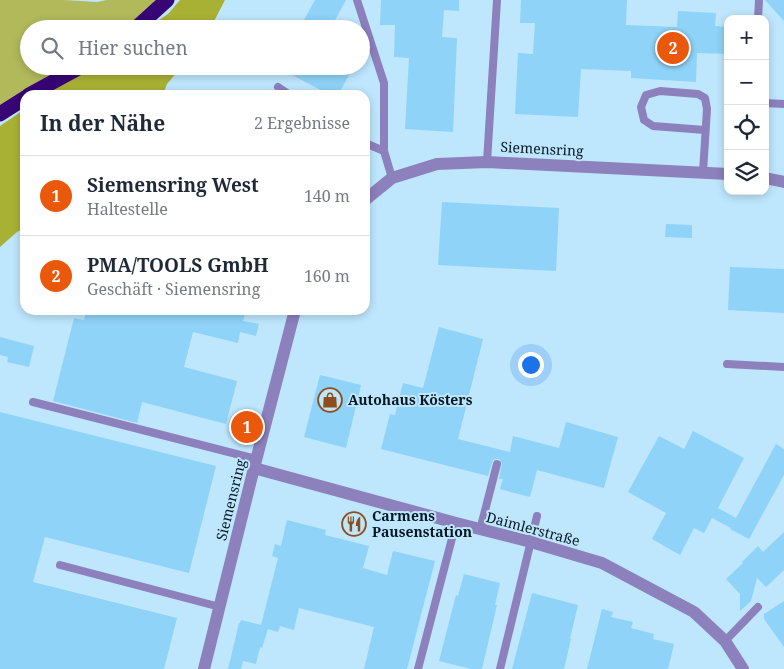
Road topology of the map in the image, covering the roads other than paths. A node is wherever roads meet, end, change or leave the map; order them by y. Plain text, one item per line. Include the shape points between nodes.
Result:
1 (167, 0) edge
2 (357, 0) edge
3 (497, 0) edge
4 (758, 0) edge
5 (758, 15) edge
6 (145, 20) edge
7 (364, 20) edge
8 (370, 40) edge
9 (66, 75) edge
10 (278, 87) dead end
11 (39, 90) edge
12 (282, 90) edge
13 (20, 101) edge
14 (769, 104) edge
15 (784, 104) edge
16 (0, 114) edge
17 (706, 130) junction
18 (370, 146) edge
19 (384, 151) junction
20 (487, 162) junction
21 (703, 172) junction
22 (724, 174) edge
23 (392, 178) junction
24 (769, 178) edge
25 (783, 179) edge
26 (370, 196) edge
27 (294, 315) edge
28 (727, 364) dead end
29 (784, 367) edge
30 (33, 402) dead end
31 (255, 464) junction
32 (498, 464) dead end
33 (537, 516) dead end
34 (456, 523) junction
35 (480, 530) junction
36 (531, 542) junction
37 (60, 565) dead end
38 (220, 607) junction
39 (758, 607) dead end
40 (725, 641) junction
41 (204, 669) edge
42 (418, 669) edge
43 (500, 669) edge
44 (743, 669) edge

1 - 6 highway
2 - 7 lane
3 - 20 lane
4 - 5 lane
8 - 19 lane via 384,83
9 - 11 highway
10 - 12 lane
13 - 16 highway
14 - 15 lane
17 - 17 lane via 706,98 698,94 660,91 646,95 641,107 644,120 653,126
17 - 21 lane
18 - 19 lane
19 - 23 lane
20 - 21 street, Siemensring
20 - 23 street, Siemensring via 437,164
21 - 22 street, Siemensring
23 - 26 street, Siemensring
24 - 25 street
27 - 31 street, Siemensring
28 - 29 lane
30 - 31 lane
31 - 34 street, Daimlerstraße
31 - 38 street, Siemensring
32 - 35 lane
33 - 36 lane
34 - 35 street, Daimlerstraße
34 - 42 lane
35 - 36 street, Daimlerstraße
36 - 40 street, Daimlerstraße via 602,563 694,612
36 - 43 lane
37 - 38 lane
38 - 41 street, Siemensring
39 - 40 lane
40 - 44 street, Daimlerstraße

